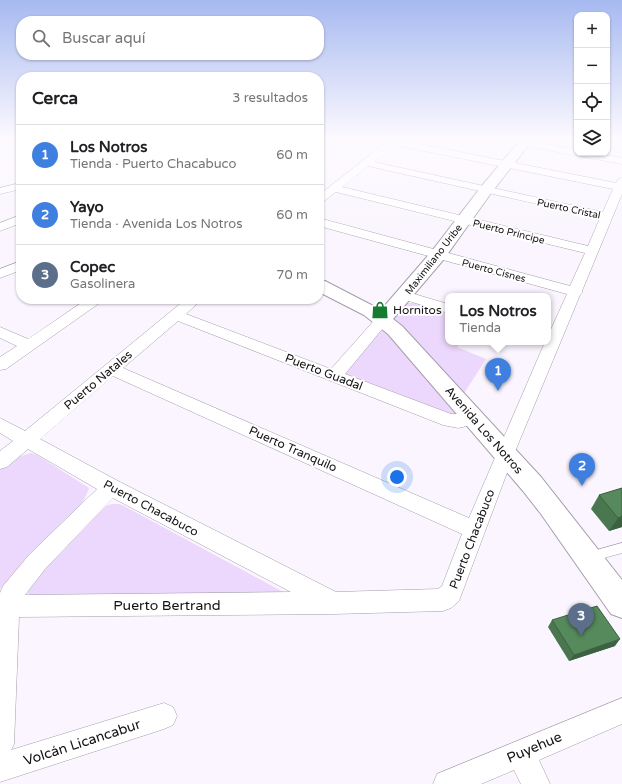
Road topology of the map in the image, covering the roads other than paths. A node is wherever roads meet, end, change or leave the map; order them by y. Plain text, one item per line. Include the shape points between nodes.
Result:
1 (351, 175) edge
2 (417, 175) edge
3 (498, 175) edge
4 (564, 175) edge
5 (620, 184) edge
6 (16, 187) edge
7 (334, 188) junction
8 (486, 190) junction
9 (0, 191) edge
10 (324, 196) edge
11 (607, 216) junction
12 (464, 220) junction
13 (16, 221) edge
14 (324, 223) edge
15 (0, 227) edge
16 (591, 251) junction
17 (438, 255) junction
18 (16, 268) edge
19 (0, 274) edge
20 (324, 287) edge
21 (576, 292) junction
22 (404, 295) junction
23 (89, 304) edge
24 (189, 304) edge
25 (445, 308) edge
26 (176, 315) junction
27 (383, 320) junction
28 (0, 332) edge
29 (551, 340) edge
30 (29, 345) junction
31 (549, 345) edge
32 (0, 365) edge
33 (111, 369) junction
34 (334, 376) junction
35 (474, 418) junction
36 (0, 425) edge
37 (28, 439) junction
38 (505, 454) junction
39 (0, 462) edge
40 (111, 487) junction
41 (474, 530) junction
42 (622, 548) edge
43 (588, 558) junction
44 (334, 603) junction
45 (622, 604) edge
46 (4, 606) edge
47 (622, 711) edge
48 (164, 716) dead end
49 (0, 744) edge
50 (521, 753) junction
51 (0, 768) edge
52 (447, 784) edge
53 (536, 784) edge

1 - 7 street
2 - 8 street, Puerto Cristal
3 - 8 street, Maximiliano Uribe
4 - 5 street
5 - 11 street, Puerto Chacabuco
6 - 9 street
7 - 10 street
7 - 12 street, Puerto Príncipe
8 - 11 street, Puerto Cristal
8 - 12 street, Maximiliano Uribe
11 - 16 street, Puerto Chacabuco
12 - 16 street, Puerto Príncipe
12 - 17 street, Maximiliano Uribe
13 - 15 street
14 - 17 street, Puerto Cisnes
16 - 21 street, Puerto Chacabuco
17 - 21 street, Puerto Cisnes
17 - 22 street, Maximiliano Uribe
18 - 19 street
20 - 27 street, Avenida Los Notros via 351,300
21 - 29 street, Puerto Chacabuco
22 - 25 street
22 - 27 street, Maximiliano Uribe
23 - 30 street
24 - 26 street, Puerto Natales
26 - 33 street, Puerto Natales
26 - 34 street, Puerto Guadal
27 - 34 street, Maximiliano Uribe
27 - 35 street, Avenida Los Notros
28 - 30 street
30 - 32 street
31 - 38 street, Puerto Chacabuco
33 - 37 street, Puerto Natales
33 - 41 street, Puerto Tranquilo
34 - 35 street, Puerto Guadal via 449,420
35 - 38 street, Avenida Los Notros
36 - 37 street, Puerto Chacabuco
37 - 39 street, Puerto Natales
37 - 40 street, Puerto Chacabuco
38 - 41 street, Puerto Chacabuco
38 - 43 street, Avenida Los Notros via 550,506
40 - 44 street, Puerto Chacabuco
40 - 46 street via 37,562
41 - 44 street, Puerto Chacabuco via 451,593 446,599
42 - 43 lane
43 - 45 street, Avenida Los Notros
44 - 46 street, Puerto Bertrand
46 - 49 street
47 - 50 street, Puyehue
48 - 51 street, Volcán Licancabur
50 - 52 street, Puyehue
50 - 53 street

